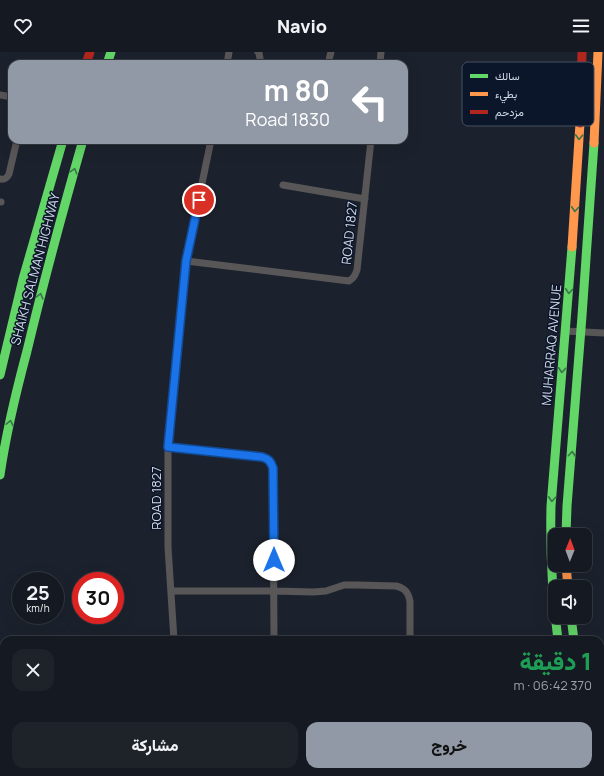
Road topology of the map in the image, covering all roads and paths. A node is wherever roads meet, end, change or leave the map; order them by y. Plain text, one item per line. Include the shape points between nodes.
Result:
1 (582, 52) edge
2 (598, 52) edge
3 (582, 62) edge
4 (580, 126) edge
5 (16, 144) edge
6 (62, 144) edge
7 (82, 144) edge
8 (210, 144) edge
9 (371, 144) edge
10 (578, 170) junction
11 (593, 171) junction
12 (0, 179) edge
13 (282, 185) dead end
14 (364, 199) junction
15 (186, 261) junction
16 (565, 331) junction
17 (582, 332) junction
18 (604, 333) edge
19 (0, 374) edge
20 (168, 447) junction
21 (0, 475) edge
22 (566, 528) edge
23 (171, 591) junction
24 (274, 591) junction
25 (572, 624) edge
26 (174, 636) edge
27 (274, 636) edge
28 (410, 636) edge
29 (557, 636) edge
30 (573, 636) edge

1 -> 3 main road, MUHARRAQ AVENUE
2 - 11 main road
4 -> 10 main road, MUHARRAQ AVENUE
5 - 12 street via 9,174 7,178
6 - 19 main road, SHAIKH SALMAN HIGHWAY via 26,265
21 -> 7 main road, SHAIKH SALMAN HIGHWAY via 27,346
8 - 15 street, ROAD 1827
9 - 14 street, ROAD 1827
10 - 11 main road
10 -> 16 main road, MUHARRAQ AVENUE
11 - 17 main road
13 - 14 street
14 - 15 street, ROAD 1827 via 357,270 353,279 349,281
15 - 20 street, ROAD 1827
16 - 17 street
16 -> 29 main road, MUHARRAQ AVENUE via 550,539 553,611
17 - 18 street
22 -> 17 main road
20 - 23 street, ROAD 1827 via 168,547
20 - 24 street via 262,457 271,462
23 - 24 street
23 - 26 street, ROAD 1827
24 - 27 street
24 - 28 street via 326,591 344,585 402,587 407,591 410,602
25 - 30 main road

